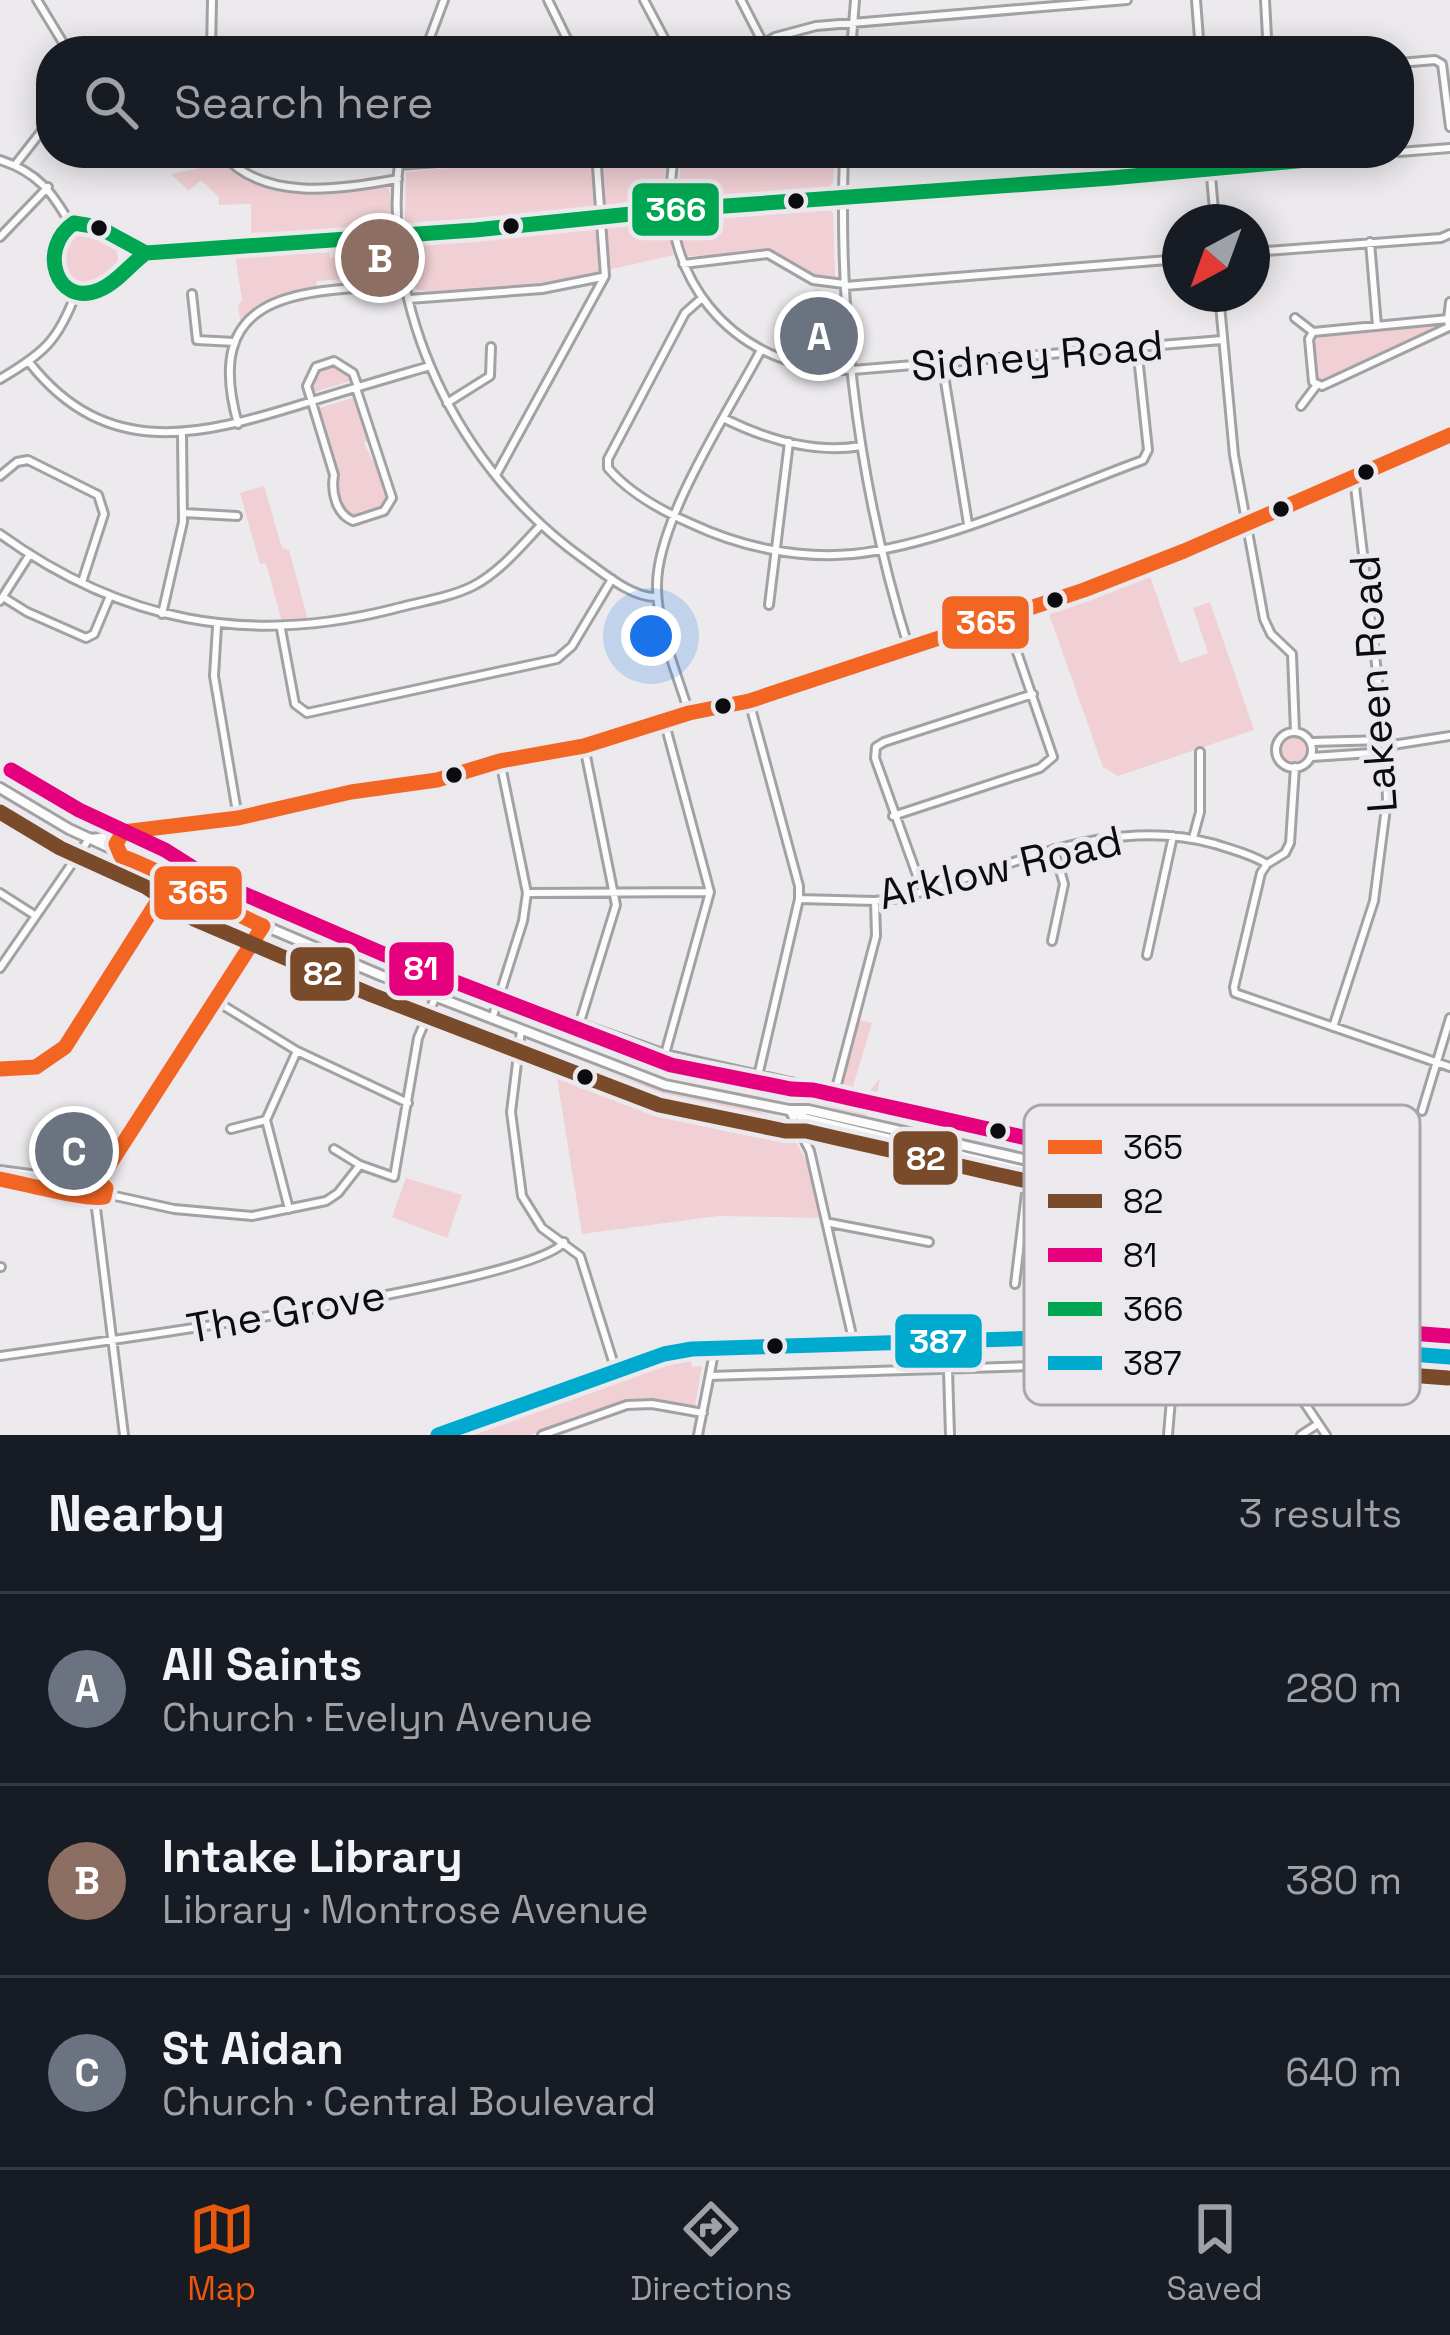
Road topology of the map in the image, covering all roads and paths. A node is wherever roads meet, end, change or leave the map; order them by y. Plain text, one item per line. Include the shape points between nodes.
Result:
1 (37, 0) edge
2 (212, 0) edge
3 (444, 0) edge
4 (548, 0) edge
5 (644, 0) edge
6 (741, 0) edge
7 (855, 0) edge
8 (1127, 0) edge
9 (1196, 0) edge
10 (1265, 0) edge
11 (854, 22) junction
12 (59, 36) edge
13 (213, 36) edge
14 (431, 36) edge
15 (566, 36) edge
16 (663, 36) edge
17 (759, 36) edge
18 (785, 36) edge
19 (853, 36) edge
20 (1199, 36) edge
21 (1267, 36) edge
22 (1414, 62) edge
23 (1450, 127) edge
24 (36, 138) edge
25 (1450, 148) edge
26 (1414, 151) edge
27 (0, 160) edge
28 (15, 165) junction
29 (238, 168) edge
30 (399, 168) edge
31 (597, 168) edge
32 (674, 168) edge
33 (844, 168) edge
34 (1201, 168) edge
35 (1210, 168) edge
36 (398, 178) junction
37 (48, 187) junction
38 (843, 197) junction
39 (1213, 204) edge
40 (670, 210) junction
41 (602, 217) junction
42 (72, 227) junction
43 (399, 233) junction
44 (1450, 234) edge
45 (117, 236) junction
46 (0, 237) edge
47 (1370, 242) junction
48 (1270, 250) edge
49 (146, 253) junction
50 (1162, 260) edge
51 (683, 264) junction
52 (605, 276) junction
53 (119, 277) junction
54 (406, 285) junction
55 (845, 285) junction
56 (76, 293) junction
57 (192, 294) dead end
58 (702, 298) junction
59 (410, 299) junction
60 (1450, 302) edge
61 (1221, 312) edge
62 (1295, 318) dead end
63 (1449, 324) edge
64 (1377, 326) junction
65 (1313, 332) junction
66 (1222, 340) junction
67 (235, 342) junction
68 (1137, 346) junction
69 (490, 347) dead end
70 (761, 350) junction
71 (29, 362) junction
72 (942, 363) junction
73 (430, 366) junction
74 (852, 370) junction
75 (0, 379) edge
76 (1316, 386) junction
77 (357, 387) junction
78 (311, 401) junction
79 (447, 403) junction
80 (1301, 406) dead end
81 (725, 419) junction
82 (238, 424) junction
83 (182, 434) junction
84 (1450, 435) edge
85 (789, 442) junction
86 (861, 446) junction
87 (0, 476) edge
88 (495, 476) junction
89 (1354, 478) junction
90 (184, 513) junction
91 (237, 516) dead end
92 (674, 516) junction
93 (1249, 523) junction
94 (968, 524) junction
95 (542, 525) junction
96 (0, 534) edge
97 (879, 550) junction
98 (775, 551) junction
99 (29, 554) junction
100 (612, 579) junction
101 (82, 582) junction
102 (110, 596) junction
103 (657, 596) junction
104 (2, 599) edge
105 (769, 605) dead end
106 (162, 614) junction
107 (1005, 615) junction
108 (218, 626) junction
109 (280, 628) junction
110 (909, 649) junction
111 (1033, 694) junction
112 (749, 701) junction
113 (689, 713) junction
114 (664, 720) junction
115 (1295, 732) junction
116 (1450, 736) edge
117 (1309, 740) junction
118 (864, 743) dead end
119 (584, 746) junction
120 (1386, 746) junction
121 (875, 749) junction
122 (1200, 752) dead end
123 (1310, 758) junction
124 (1052, 759) junction
125 (500, 761) junction
126 (1064, 766) dead end
127 (1294, 767) junction
128 (0, 788) edge
129 (893, 816) junction
130 (238, 818) junction
131 (161, 828) junction
132 (135, 830) junction
133 (119, 836) junction
134 (1173, 836) junction
135 (1193, 838) junction
136 (89, 839) junction
137 (146, 845) junction
138 (1054, 848) junction
139 (117, 850) junction
140 (133, 859) junction
141 (1267, 864) junction
142 (156, 869) junction
143 (171, 880) junction
144 (616, 892) junction
145 (710, 892) junction
146 (923, 892) junction
147 (0, 893) edge
148 (526, 893) junction
149 (799, 899) junction
150 (875, 901) junction
151 (36, 916) junction
152 (262, 926) junction
153 (1052, 940) dead end
154 (1147, 955) dead end
155 (0, 968) edge
156 (500, 995) junction
157 (435, 998) junction
158 (216, 1001) junction
159 (1450, 1018) edge
160 (491, 1019) junction
161 (579, 1024) junction
162 (1334, 1027) junction
163 (520, 1030) junction
164 (296, 1051) junction
165 (665, 1054) junction
166 (1438, 1063) junction
167 (1450, 1067) edge
168 (0, 1070) edge
169 (758, 1077) junction
170 (408, 1103) junction
171 (789, 1110) junction
172 (1421, 1111) dead end
173 (266, 1120) junction
174 (231, 1129) dead end
175 (334, 1149) dead end
176 (1024, 1159) edge
177 (360, 1165) junction
178 (1024, 1171) edge
179 (0, 1174) edge
180 (95, 1181) junction
181 (106, 1194) junction
182 (92, 1198) junction
183 (289, 1209) junction
184 (1024, 1212) edge
185 (830, 1223) junction
186 (929, 1241) dead end
187 (564, 1242) junction
188 (1015, 1284) dead end
189 (1024, 1339) edge
190 (112, 1340) junction
191 (854, 1344) junction
192 (715, 1348) junction
193 (1420, 1355) edge
194 (0, 1356) edge
195 (1450, 1357) edge
196 (1024, 1368) edge
197 (948, 1370) junction
198 (616, 1371) junction
199 (710, 1376) junction
200 (1170, 1405) edge
201 (1305, 1405) edge
202 (703, 1413) junction
203 (1318, 1424) junction
204 (124, 1435) edge
205 (438, 1435) edge
206 (542, 1435) edge
207 (698, 1435) edge
208 (950, 1435) edge
209 (1168, 1435) edge
210 (1301, 1435) edge
211 (1326, 1435) edge

1 - 12 street
2 - 13 street
3 - 14 street
4 - 15 street
5 - 16 street
6 - 17 street
7 - 11 street
8 - 11 street
9 - 20 street
10 - 21 street
11 - 18 street
11 - 19 street
22 - 23 street via 1442,64
24 - 28 street
25 - 26 street
27 - 28 street
28 - 37 street
29 - 36 street via 279,187
30 - 36 street
31 - 41 street
32 - 40 street
33 - 38 street
34 - 38 street
35 - 39 street
36 - 43 street
37 - 42 street
37 - 46 street
38 - 40 street
38 - 55 street
40 - 41 street
40 - 51 street
41 - 43 street
41 - 52 street
42 - 45 street via 98,224
42 - 56 street via 53,256 59,278
43 - 49 street
43 - 54 street
44 - 47 street
45 - 49 street
45 - 53 street via 124,254
47 - 48 street
47 - 64 street
49 - 53 street
50 - 55 street
51 - 55 street via 768,254 805,276
51 - 58 street
52 - 59 street
52 - 88 street
53 - 56 street via 101,292
54 - 59 street
54 - 67 street via 284,297 251,319
55 - 74 street
56 - 71 street via 57,338
57 - 67 street via 196,340
58 - 70 street
58 - 92 street via 686,313 607,463
59 - 73 street
60 - 63 street
61 - 66 street
62 - 65 street
63 - 64 street
63 - 76 street
64 - 65 street
65 - 76 street
66 - 68 street, Sidney Road
66 - 93 street
67 - 82 street via 228,381
68 - 72 street, Sidney Road
68 - 94 street via 1143,460
69 - 79 street via 490,376
70 - 74 street, Sidney Road via 806,367
70 - 81 street
71 - 75 street
71 - 83 street via 102,419
72 - 74 street, Sidney Road
72 - 94 street
73 - 77 street
73 - 79 street
74 - 86 street
76 - 80 street
77 - 78 street
77 - 78 street via 348,368 330,362 311,372
77 - 78 street via 392,498 378,514 352,521 339,509
78 - 82 street
79 - 88 street
81 - 85 street
81 - 92 street
82 - 83 street
83 - 90 street
84 - 89 street
85 - 86 street
85 - 98 street
86 - 97 street
87 - 101 street via 28,460 98,495 104,514
88 - 95 street
89 - 93 street
89 - 120 street, Lakeen Road
90 - 91 street
90 - 106 street
92 - 98 street
92 - 103 street
93 - 107 street
93 - 115 street via 1266,627 1292,654
94 - 97 street
95 - 100 street
95 - 109 street via 491,574 459,592
96 - 99 street
97 - 98 street
97 - 110 street
98 - 105 street
99 - 101 street
99 - 104 street
100 - 103 street
100 - 109 street via 557,658 307,713 295,704
101 - 102 street
102 - 104 street via 86,638
102 - 106 street
103 - 113 street
106 - 108 street
107 - 110 street
107 - 111 street
108 - 109 street
108 - 130 street via 214,676
110 - 112 street
111 - 121 street
111 - 124 street
112 - 113 street
112 - 149 street
113 - 114 street
114 - 119 street
114 - 145 street
115 - 117 street
115 - 127 street via 1276,751
116 - 120 street
117 - 120 street
117 - 123 street
118 - 121 street
119 - 125 street
119 - 144 street
120 - 123 street
120 - 162 street, Lakeen Road via 1378,881
121 - 129 street
122 - 135 street
123 - 127 street
124 - 126 street
124 - 129 street
125 - 130 street
125 - 148 street
127 - 141 street via 1290,843
128 - 136 street
129 - 146 street
130 - 131 street
131 - 132 street
131 - 137 street
132 - 133 street
132 - 137 street
133 - 136 street
133 - 139 street
134 - 135 street, Arklow Road
134 - 138 street, Arklow Road via 1132,834
134 - 154 street
135 - 141 street, Arklow Road
136 - 139 street
136 - 151 street
137 - 140 street
137 - 142 street
138 - 146 street, Arklow Road
138 - 153 street via 1064,884
139 - 140 street
140 - 142 street
141 - 162 street via 1234,990
142 - 143 street
143 - 152 street
143 - 168 street via 65,1047 30,1070
144 - 145 street
144 - 148 street
144 - 161 street via 612,929
145 - 165 street
146 - 150 street, Arklow Road
147 - 151 street
148 - 156 street
149 - 150 street, Arklow Road
149 - 169 street
150 - 169 street via 876,936 835,1092
151 - 155 street
152 - 157 street
152 - 158 street
156 - 160 street
156 - 161 street
157 - 160 street
157 - 170 street via 418,1038
158 - 164 street
158 - 180 street
159 - 166 street
160 - 163 street
161 - 165 street
162 - 166 street
163 - 171 street via 665,1085
163 - 187 street via 511,1112 521,1196 542,1228
164 - 170 street
164 - 173 street
165 - 169 street
166 - 167 street
166 - 172 street
170 - 177 street via 397,1175
171 - 176 street
171 - 178 street
171 - 185 street
173 - 174 street
173 - 183 street
175 - 177 street
177 - 183 street via 333,1198
179 - 180 street
179 - 182 street
180 - 181 street
180 - 182 street
181 - 182 street
181 - 183 street via 242,1216
182 - 190 street
184 - 188 street
185 - 186 street
185 - 191 street
187 - 190 street, The Grove via 552,1254 464,1281
187 - 198 street via 580,1256
189 - 191 street
190 - 194 street, The Grove
190 - 204 street
191 - 192 street
192 - 198 street
192 - 199 street
193 - 195 street
196 - 197 street
197 - 199 street
197 - 208 street
198 - 205 street
199 - 202 street
200 - 209 street
201 - 203 street
202 - 206 street via 627,1405
202 - 207 street
203 - 210 street
203 - 211 street

